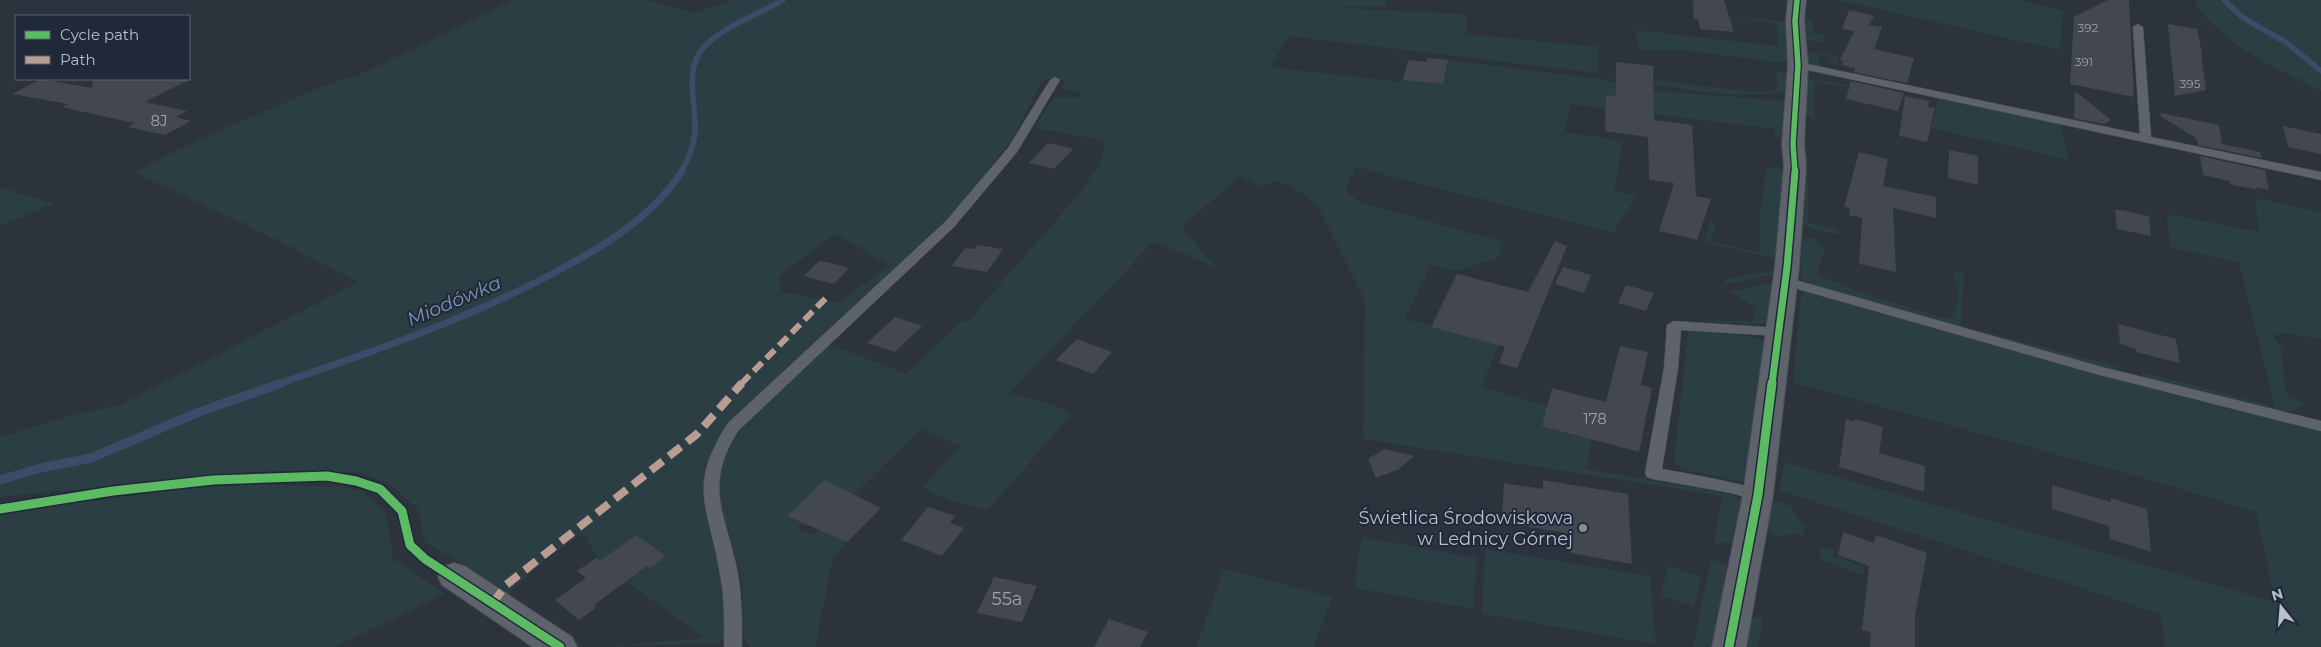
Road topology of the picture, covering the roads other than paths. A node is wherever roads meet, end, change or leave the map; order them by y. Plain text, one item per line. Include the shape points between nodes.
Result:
1 (1797, 0) edge
2 (2138, 27) dead end
3 (1798, 65) junction
4 (1055, 80) dead end
5 (2146, 139) junction
6 (2321, 176) edge
7 (1785, 281) junction
8 (1778, 332) junction
9 (2321, 426) edge
10 (1758, 495) junction
11 (454, 576) dead end
12 (560, 647) edge
13 (733, 647) edge
14 (1729, 647) edge

1 - 3 street
2 - 5 lane
3 - 5 lane
3 - 7 street via 1793,144 1795,174
4 - 13 lane via 1013,150 950,224 733,427 720,445 710,486 728,573
5 - 6 lane
7 - 8 street
7 - 9 lane via 2101,371
8 - 10 street
8 - 10 lane via 1674,325 1671,368 1653,473
10 - 14 street
11 - 12 street

